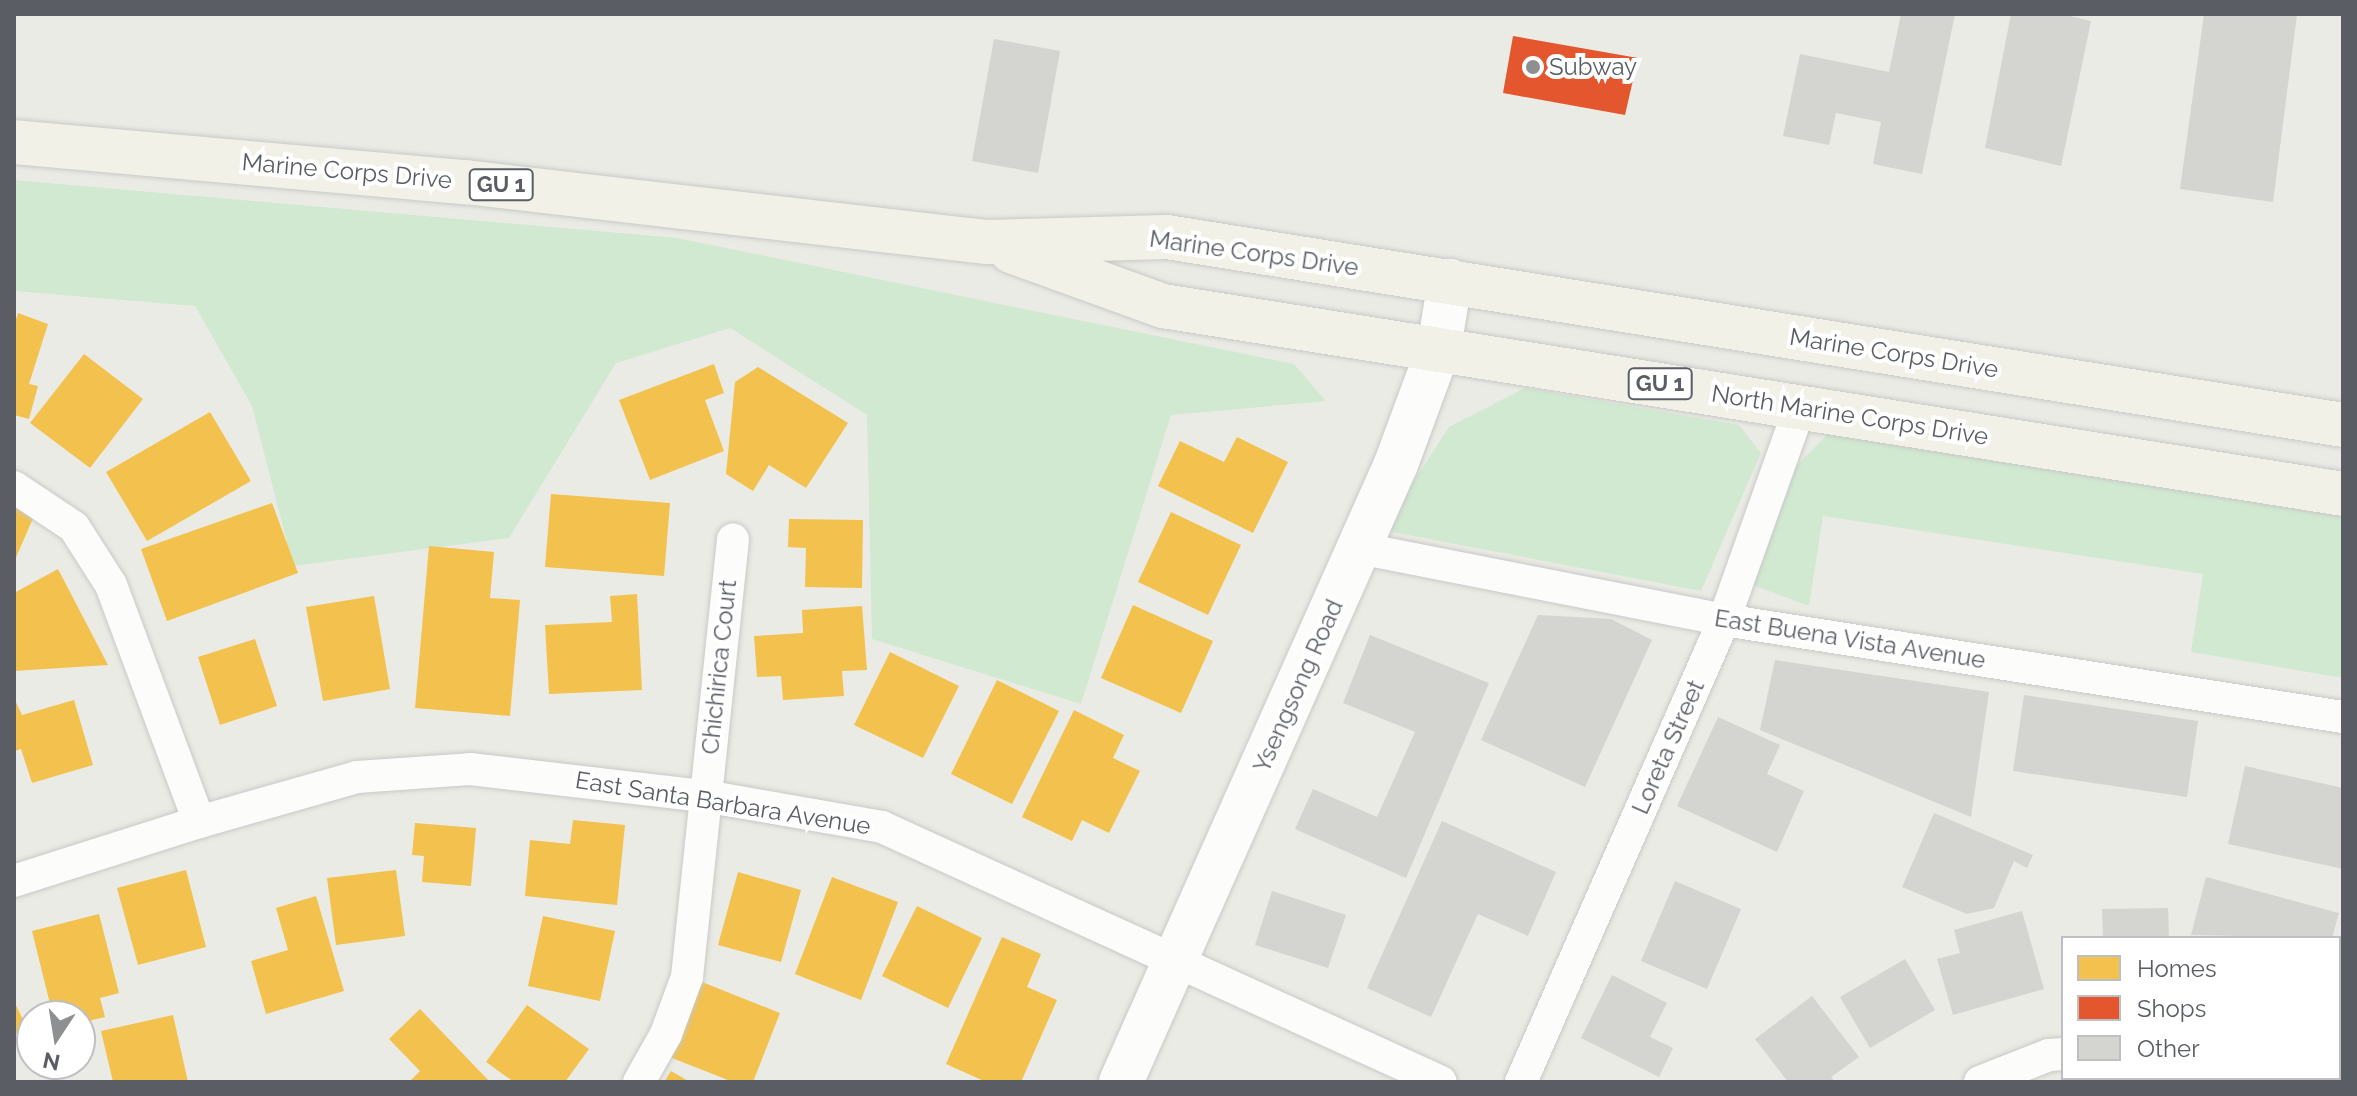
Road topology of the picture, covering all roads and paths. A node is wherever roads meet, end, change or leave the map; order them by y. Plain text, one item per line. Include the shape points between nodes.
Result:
1 (14, 142) edge
2 (986, 242) junction
3 (1450, 281) junction
4 (1439, 348) junction
5 (1800, 407) junction
6 (2343, 425) edge
7 (14, 487) edge
8 (2343, 494) edge
9 (733, 539) dead end
10 (1358, 548) junction
11 (1724, 620) junction
12 (2343, 717) edge
13 (705, 796) junction
14 (199, 822) junction
15 (14, 881) edge
16 (1176, 960) junction
17 (2061, 1054) edge
18 (639, 1082) edge
19 (1121, 1082) edge
20 (1441, 1082) edge
21 (1521, 1082) edge
22 (1980, 1082) edge

1 - 2 main road, Marine Corps Drive / GU 1 via 465,182
2 - 3 main road, Marine Corps Drive / GU 1 via 1167,237
2 - 4 main road, North Marine Corps Drive / GU 1 via 1163,306
3 - 4 main road, Ysengsong Road
3 - 6 main road, Marine Corps Drive / GU 1
4 - 5 main road, North Marine Corps Drive / GU 1
4 - 10 main road, Ysengsong Road
5 - 8 main road, North Marine Corps Drive / GU 1
5 - 11 street, Loreta Street
7 - 14 street via 74,527 111,585
9 - 13 street, Chichirica Court
10 - 11 street, East Buena Vista Avenue
10 - 16 main road, Ysengsong Road
11 - 12 street, East Buena Vista Avenue
11 - 21 street, Loreta Street
13 - 14 street, East Santa Barbara Avenue via 470,769 357,777
13 - 16 street, East Santa Barbara Avenue via 882,827
13 - 18 street, Chichirica Court via 687,977 666,1034
14 - 15 street, East Santa Barbara Avenue
16 - 19 main road, Ysengsong Road
16 - 20 street, East Santa Barbara Avenue
17 - 22 street

